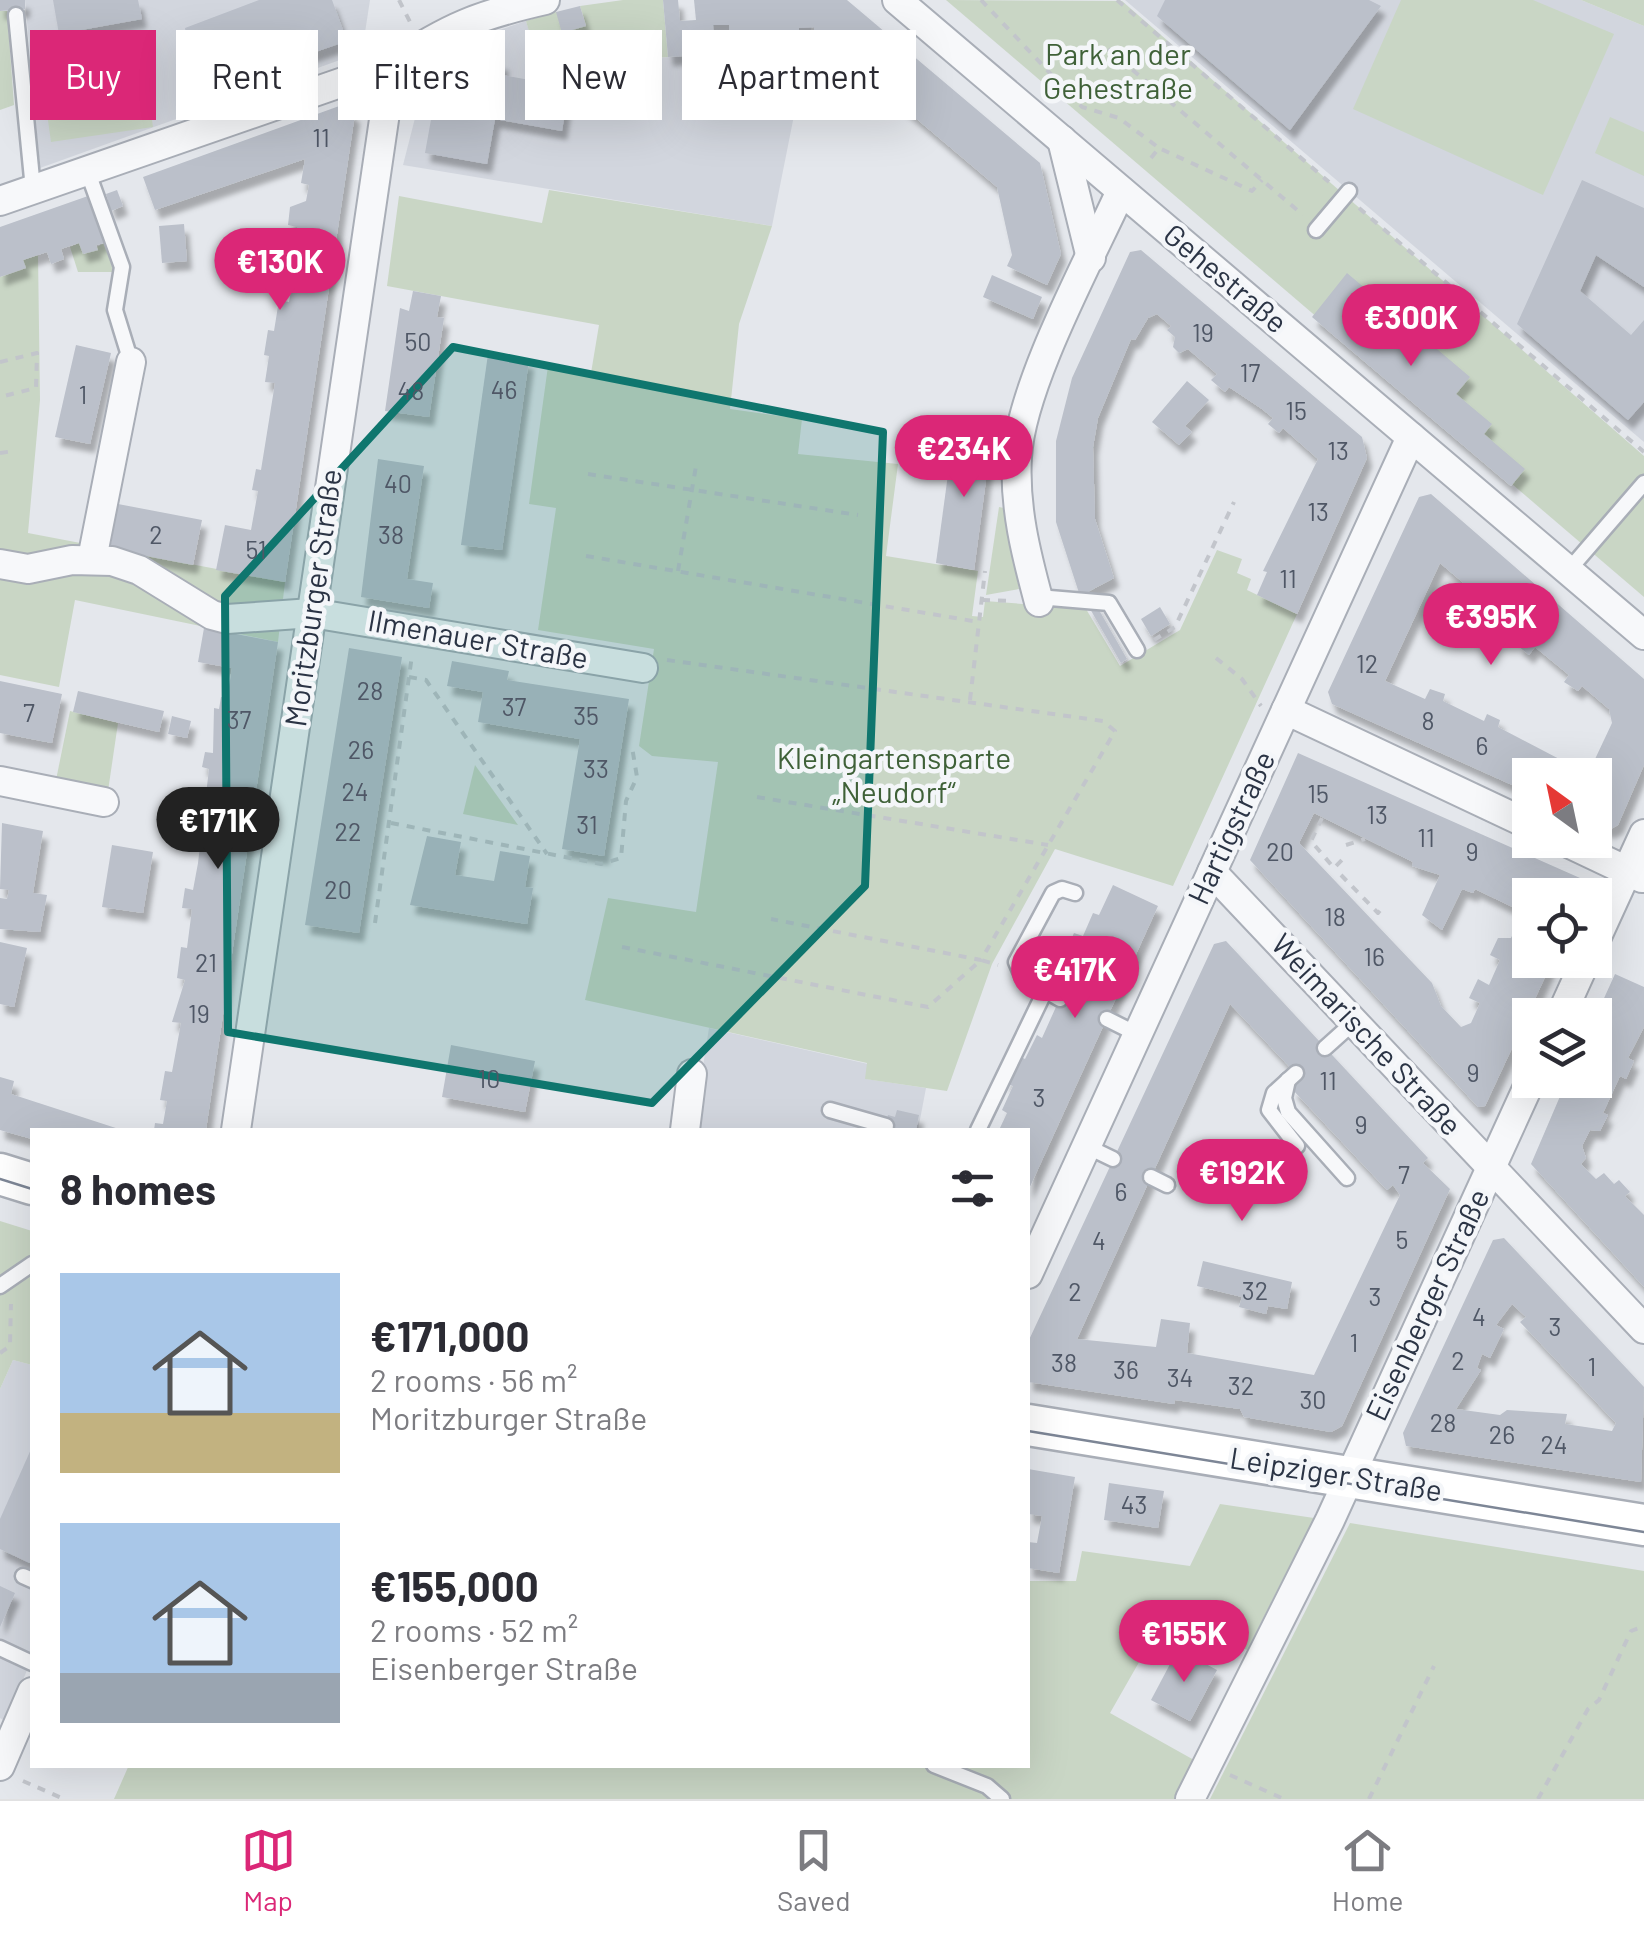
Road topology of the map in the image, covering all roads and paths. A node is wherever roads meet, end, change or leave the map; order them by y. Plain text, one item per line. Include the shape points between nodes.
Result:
1 (546, 0) edge
2 (897, 0) edge
3 (981, 0) edge
4 (1117, 0) edge
5 (473, 8) edge
6 (16, 15) dead end
7 (445, 30) edge
8 (1108, 49) dead end
9 (338, 84) edge
10 (384, 120) edge
11 (1062, 140) junction
12 (1159, 148) junction
13 (1151, 158) dead end
14 (87, 170) junction
15 (1262, 180) junction
16 (34, 189) junction
17 (1122, 191) junction
18 (1347, 193) junction
19 (0, 201) edge
20 (1317, 228) joint
21 (1091, 258) junction
22 (0, 362) edge
23 (131, 362) joint
24 (0, 397) edge
25 (1412, 437) junction
26 (14, 450) dead end
27 (1644, 452) edge
28 (0, 453) edge
29 (696, 466) dead end
30 (588, 474) dead end
31 (1644, 483) edge
32 (692, 489) junction
33 (1234, 502) dead end
34 (858, 515) dead end
35 (586, 556) dead end
36 (92, 559) junction
37 (0, 564) edge
38 (986, 571) dead end
39 (1568, 571) junction
40 (678, 572) junction
41 (1039, 599) joint
42 (312, 613) junction
43 (979, 622) junction
44 (416, 630) junction
45 (1644, 635) edge
46 (1137, 650) joint
47 (1216, 658) dead end
48 (643, 668) joint
49 (409, 677) junction
50 (970, 702) junction
51 (1284, 714) junction
52 (632, 747) dead end
53 (0, 782) edge
54 (756, 797) dead end
55 (104, 802) dead end
56 (1512, 817) edge
57 (1322, 818) dead end
58 (391, 823) junction
59 (1644, 834) edge
60 (1365, 838) dead end
61 (1050, 845) junction
62 (1346, 845) dead end
63 (547, 854) junction
64 (1323, 855) junction
65 (1601, 858) edge
66 (1342, 860) dead end
67 (1316, 862) dead end
68 (1212, 872) junction
69 (1342, 874) dead end
70 (1636, 874) edge
71 (1358, 892) junction
72 (1075, 894) dead end
73 (1351, 899) dead end
74 (1386, 905) dead end
75 (1612, 913) edge
76 (771, 919) dead end
77 (375, 923) dead end
78 (622, 947) dead end
79 (982, 960) junction
80 (992, 964) dead end
81 (1045, 992) junction
82 (1060, 999) dead end
83 (1107, 1019) dead end
84 (1354, 1022) junction
85 (1137, 1034) junction
86 (1325, 1048) dead end
87 (692, 1074) dead end
88 (1524, 1098) edge
89 (830, 1110) dead end
90 (886, 1126) dead end
91 (236, 1128) edge
92 (685, 1128) edge
93 (979, 1128) edge
94 (1086, 1146) junction
95 (1296, 1146) dead end
96 (1113, 1159) dead end
97 (1491, 1168) junction
98 (0, 1174) edge
99 (1151, 1178) dead end
100 (1346, 1178) dead end
101 (30, 1183) edge
102 (1167, 1185) dead end
103 (30, 1266) edge
104 (1030, 1270) edge
105 (4, 1286) edge
106 (1644, 1329) edge
107 (0, 1353) edge
108 (1030, 1425) edge
109 (1350, 1477) junction
110 (1644, 1525) edge
111 (1644, 1626) edge
112 (0, 1648) edge
113 (30, 1662) edge
114 (1434, 1666) dead end
115 (30, 1699) edge
116 (942, 1768) edge
117 (8, 1772) edge
118 (1223, 1772) dead end
119 (64, 1799) edge
120 (1002, 1799) edge
121 (1190, 1799) edge
122 (1284, 1799) edge
123 (1368, 1799) edge
124 (1538, 1799) edge

1 - 5 street
2 - 11 street, Gehestraße
3 - 12 path via 1082,107 1119,118
4 - 18 path
5 - 7 street
6 - 16 lane
8 - 15 path
9 - 14 street
10 - 42 street, Moritzburger Straße
11 - 17 street, Gehestraße
11 - 21 street
12 - 13 path
12 - 15 path via 1252,191
14 - 16 street
14 - 23 lane via 122,268 115,310
15 - 20 path
16 - 19 street
17 - 21 street
17 - 25 street, Gehestraße
18 - 20 lane
18 - 27 path
21 - 41 street via 1034,384 1017,455 1018,514
22 - 24 path via 37,354 36,388
23 - 36 street via 98,500
25 - 39 street, Gehestraße
25 - 51 street, Hartigstraße
26 - 28 path
29 - 32 path
30 - 32 path
31 - 39 lane
32 - 34 path
32 - 40 path
33 - 46 path via 1175,627
35 - 40 path
36 - 37 street via 28,569
36 - 42 street, Ilmenauer Straße via 139,570 227,619
38 - 43 path
39 - 45 street, Gehestraße
40 - 43 path
41 - 46 lane via 1110,604
42 - 44 street, Ilmenauer Straße
42 - 91 street, Moritzburger Straße
43 - 50 path
44 - 48 street, Ilmenauer Straße
44 - 49 path
47 - 51 path via 1242,678 1258,704
48 - 50 path via 645,656
49 - 58 path
49 - 63 path via 426,680
50 - 61 path via 1103,721 1115,731
51 - 56 street
51 - 68 street, Hartigstraße
52 - 63 path via 637,778 626,802 620,858 601,864
53 - 55 street
54 - 61 path
57 - 64 path via 1311,841
58 - 63 path
58 - 77 path
59 - 70 street
60 - 62 path
61 - 79 path
64 - 66 path via 1334,868
64 - 67 path
65 - 70 street
68 - 84 street, Weimarische Straße
68 - 85 street, Hartigstraße
69 - 71 path
70 - 75 street
71 - 73 path
71 - 74 path via 1378,913
72 - 81 lane via 1052,893 1016,962 1023,978
76 - 79 path
78 - 79 path via 928,1008
79 - 80 path
81 - 82 lane
81 - 93 lane
83 - 85 lane
84 - 86 lane
84 - 97 street, Weimarische Straße
85 - 94 street, Hartigstraße
87 - 92 street
88 - 97 street, Eisenberger Straße
89 - 90 lane
94 - 96 lane
94 - 104 street, Hartigstraße
95 - 100 lane via 1268,1110 1292,1076 1284,1098 1288,1112
97 - 106 street, Weimarische Straße
97 - 109 street, Eisenberger Straße
98 - 101 main road
99 - 102 lane
103 - 105 lane
105 - 107 path via 14,1317 10,1346
108 - 109 main road, Leipziger Straße
109 - 110 main road, Leipziger Straße
109 - 121 street, Eisenberger Straße
111 - 124 path via 1631,1631 1599,1700
112 - 113 lane
114 - 123 path
115 - 117 street
116 - 120 lane
117 - 119 path
118 - 122 path

